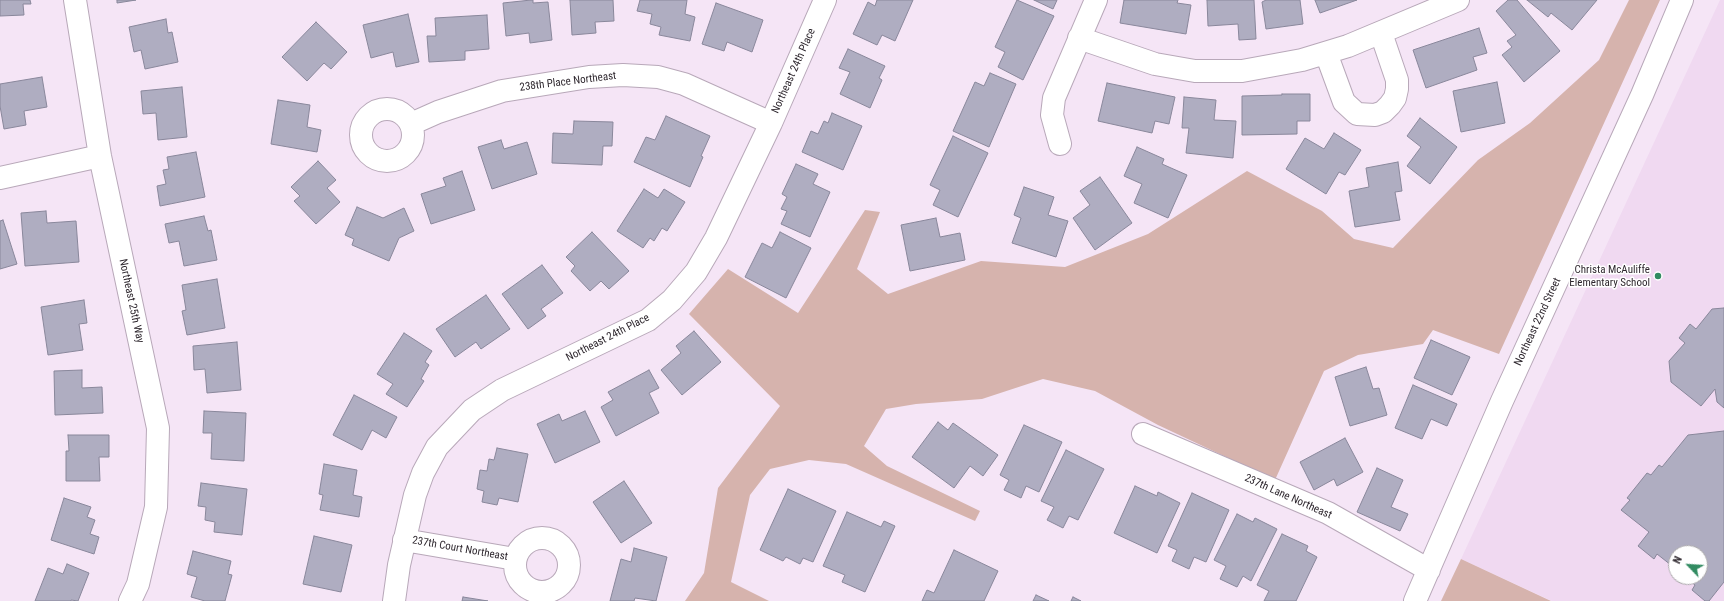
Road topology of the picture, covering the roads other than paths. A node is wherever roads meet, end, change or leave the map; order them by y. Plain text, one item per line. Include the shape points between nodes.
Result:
1 (75, 0) edge
2 (825, 0) edge
3 (1096, 0) edge
4 (1458, 0) edge
5 (1682, 0) edge
6 (1381, 33) junction
7 (1079, 38) junction
8 (1326, 52) junction
9 (771, 123) junction
10 (411, 124) dead end
11 (1060, 144) dead end
12 (100, 156) junction
13 (0, 178) edge
14 (1143, 434) dead end
15 (404, 540) junction
16 (515, 559) dead end
17 (1429, 570) junction
18 (130, 601) edge
19 (394, 601) edge
20 (1415, 601) edge

1 - 12 street, Northeast 25th Way
2 - 9 street, Northeast 24th Place
3 - 7 street
4 - 6 street
5 - 17 street, Northeast 22nd Street
6 - 8 street
6 - 8 street via 1397,80 1395,98 1384,112 1375,115 1357,114 1349,109 1344,102
7 - 8 street via 1155,64 1195,71 1242,71 1302,60
7 - 11 street via 1054,98 1052,115
9 - 10 street, 238th Place Northeast via 684,84 658,76 623,75 589,77 502,91 438,112
9 - 15 street, Northeast 24th Place via 716,238 696,272 672,300 648,320 502,390 472,410 438,447 423,473
12 - 13 street
12 - 18 street, Northeast 25th Way via 158,428 156,507 138,584
14 - 17 street, 237th Lane Northeast via 1328,513
15 - 16 street, 237th Court Northeast
15 - 19 street, Northeast 24th Place
17 - 20 street, Northeast 22nd Street

